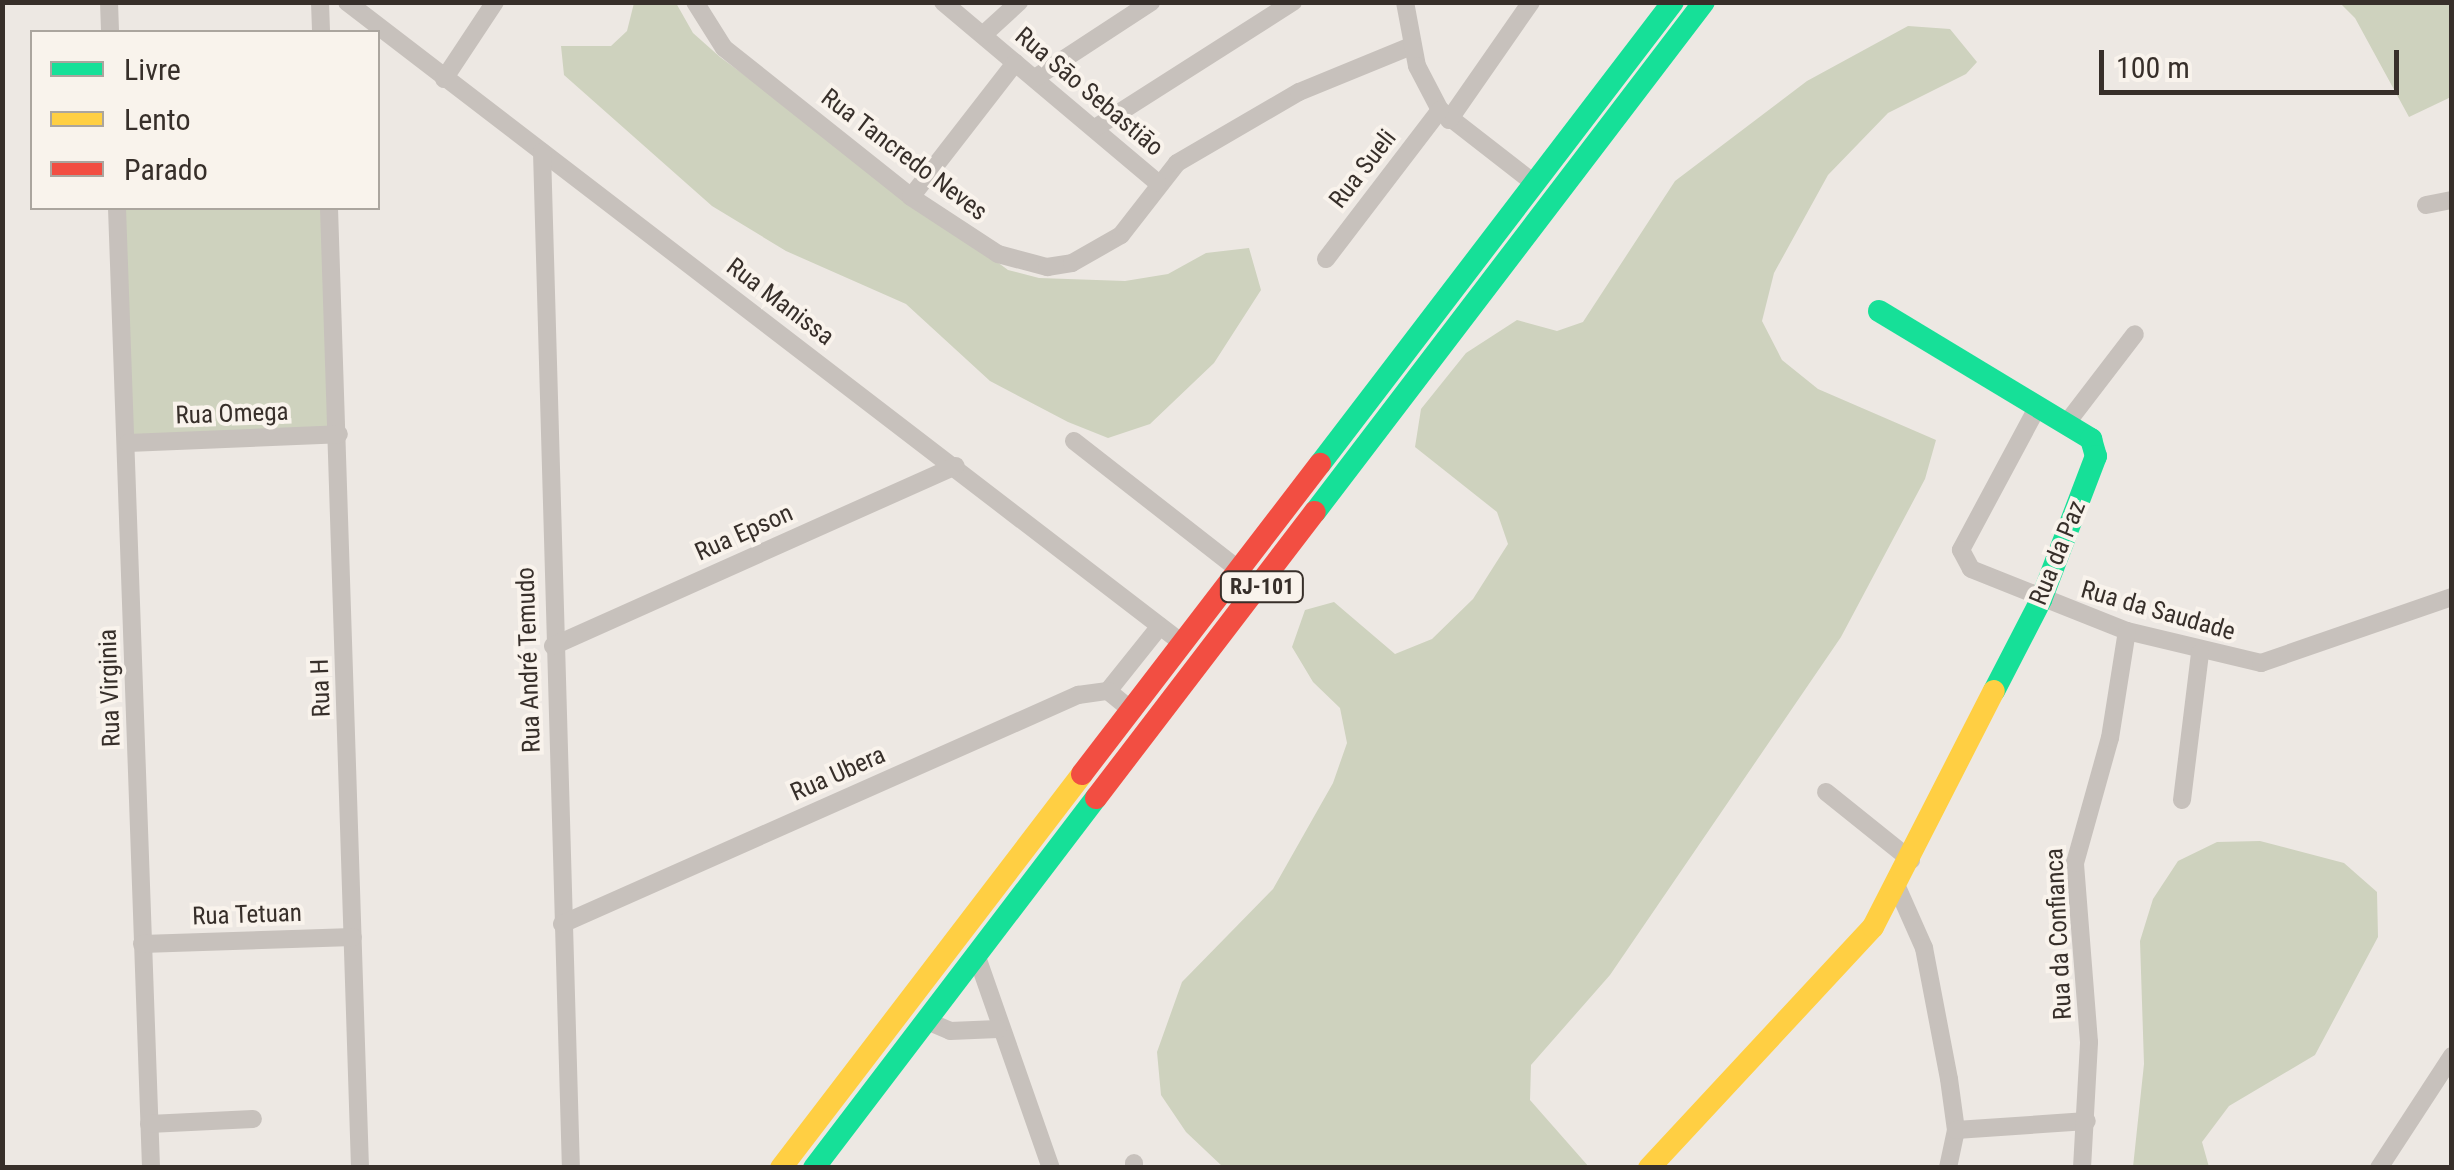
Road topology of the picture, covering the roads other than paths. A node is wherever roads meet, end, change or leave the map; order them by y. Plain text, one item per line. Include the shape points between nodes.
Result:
1 (109, 2) edge
2 (320, 2) edge
3 (347, 2) edge
4 (495, 2) edge
5 (696, 2) edge
6 (943, 2) edge
7 (1019, 2) edge
8 (1151, 2) edge
9 (1292, 2) edge
10 (1405, 2) edge
11 (1531, 2) edge
12 (1673, 2) edge
13 (1704, 2) edge
14 (110, 30) edge
15 (321, 30) edge
16 (984, 35) junction
17 (1411, 46) junction
18 (1015, 63) junction
19 (1035, 78) junction
20 (444, 79) junction
21 (1445, 115) junction
22 (1095, 128) junction
23 (542, 152) junction
24 (1157, 182) junction
25 (1535, 184) junction
26 (911, 197) junction
27 (2452, 200) edge
28 (2426, 205) dead end
29 (117, 210) edge
30 (330, 210) edge
31 (1326, 259) dead end
32 (1879, 311) dead end
33 (2135, 334) dead end
34 (2037, 408) junction
35 (2066, 424) junction
36 (339, 434) junction
37 (1074, 442) dead end
38 (128, 443) junction
39 (956, 466) junction
40 (1239, 570) junction
41 (2452, 598) edge
42 (2041, 600) junction
43 (1160, 626) junction
44 (2126, 631) junction
45 (1182, 643) junction
46 (553, 646) junction
47 (2200, 653) junction
48 (1108, 691) junction
49 (1133, 710) junction
50 (1826, 792) dead end
51 (2182, 800) dead end
52 (1910, 860) junction
53 (1897, 888) junction
54 (562, 924) junction
55 (353, 937) junction
56 (142, 944) junction
57 (977, 957) junction
58 (927, 1021) junction
59 (998, 1029) junction
60 (2452, 1056) edge
61 (253, 1120) dead end
62 (2087, 1121) junction
63 (149, 1124) junction
64 (1956, 1130) junction
65 (150, 1168) edge
66 (360, 1168) edge
67 (571, 1168) edge
68 (781, 1168) edge
69 (814, 1168) edge
70 (1051, 1168) edge
71 (1649, 1168) edge
72 (1948, 1168) edge
73 (2082, 1168) edge
74 (2379, 1168) edge

1 - 14 street
2 - 15 street
3 - 20 street, Rua Manissa
4 - 20 street
5 - 26 street, Rua Tancredo Neves via 724,48
6 - 16 street, Rua Sāo Sebastiāo
7 - 16 street
8 - 19 street
9 - 22 street
10 - 17 street
11 - 21 street, Rua Sueli
12 - 25 main road, RJ-101
13 - 57 main road, RJ-101
16 - 18 street, Rua Sāo Sebastiāo
17 - 21 street
17 - 24 street, Rua Tancredo Neves via 1299,92 1177,163
18 - 19 street, Rua Sāo Sebastiāo
18 - 26 street
19 - 22 street, Rua Sāo Sebastiāo
20 - 23 street, Rua Manissa
21 - 25 street
21 - 31 street, Rua Sueli
22 - 24 street, Rua Sāo Sebastiāo
23 - 39 street, Rua Manissa
23 - 46 street, Rua André Temudo
24 - 26 street, Rua Tancredo Neves via 1147,206 1120,235 1072,263 1047,266 998,254
25 - 40 main road, RJ-101
27 - 28 street
29 - 38 street, Rua Virginia
30 - 36 street, Rua H
32 - 34 main road, Rua da Paz
33 - 35 street
34 - 35 main road, Rua da Paz
34 - 42 street, Rua da Saudade via 1960,556 1971,569
35 - 42 main road, Rua da Paz via 2091,439 2096,456
36 - 38 street, Rua Omega
36 - 55 street, Rua H
37 - 40 street
38 - 56 street, Rua Virginia
39 - 43 street, Rua Manissa
39 - 46 street, Rua Epson
40 - 45 main road, RJ-101
41 - 47 street, Rua da Saudade via 2261,663
42 - 44 street, Rua da Saudade
42 - 52 main road, Rua da Paz
43 - 45 street, Rua Manissa
43 - 48 street
44 - 47 street, Rua da Saudade
44 - 62 street, Rua da Confianca via 2110,738 2076,863 2090,1042
45 - 49 main road, RJ-101
46 - 54 street, Rua André Temudo
47 - 51 street
48 - 49 street
48 - 54 street, Rua Ubera via 1078,694
49 - 68 main road, RJ-101
50 - 52 street
52 - 53 main road, Rua da Paz
53 - 64 street via 1924,948
53 - 71 main road, Rua da Paz via 1849,958
54 - 67 street, Rua André Temudo
55 - 56 street, Rua Tetuan
55 - 66 street, Rua H
56 - 63 street, Rua Virginia
57 - 58 main road, RJ-101
57 - 59 street
58 - 59 street via 950,1031
58 - 69 main road, RJ-101
59 - 70 street
60 - 74 street
61 - 63 street
62 - 64 street
62 - 73 street, Rua da Confianca
63 - 65 street, Rua Virginia
64 - 72 street

